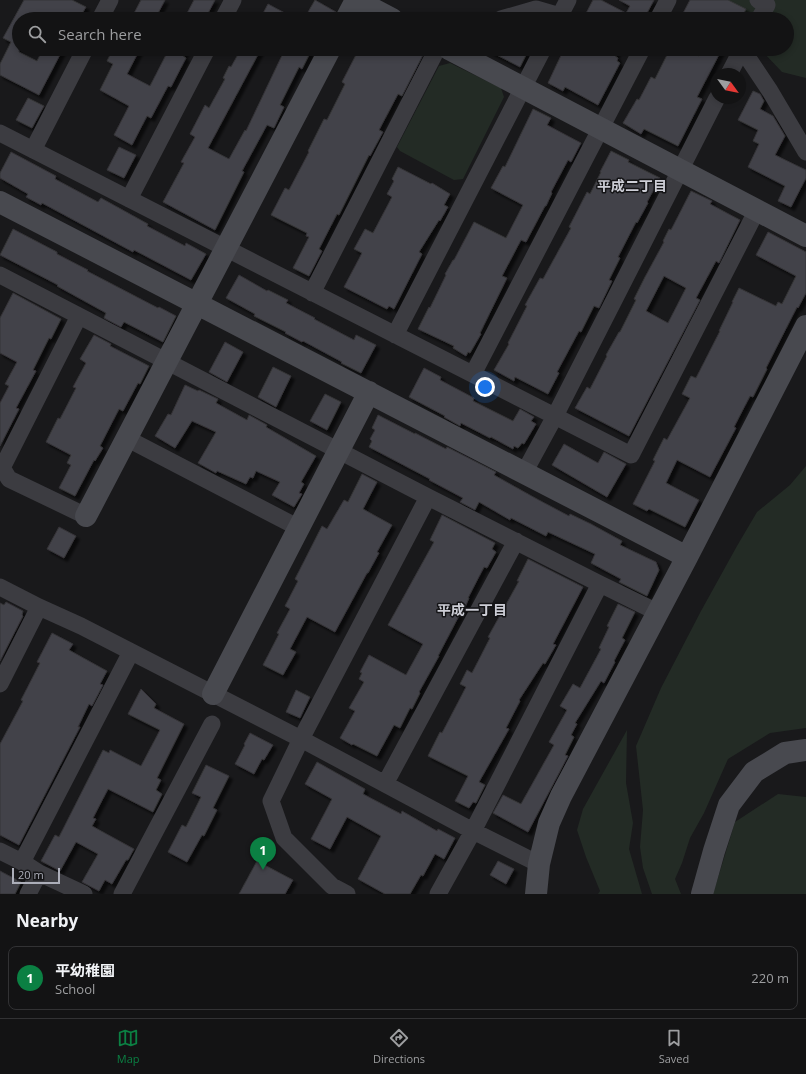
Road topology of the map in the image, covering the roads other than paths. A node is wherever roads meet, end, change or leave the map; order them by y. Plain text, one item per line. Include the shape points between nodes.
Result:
1 (110, 0) edge
2 (233, 0) edge
3 (356, 0) edge
4 (568, 0) edge
5 (668, 0) edge
6 (758, 0) edge
7 (104, 12) edge
8 (227, 12) edge
9 (350, 12) edge
10 (379, 12) edge
11 (526, 12) edge
12 (544, 12) edge
13 (562, 12) edge
14 (662, 12) edge
15 (763, 12) edge
16 (81, 56) edge
17 (203, 56) edge
18 (326, 56) edge
19 (433, 56) edge
20 (462, 56) edge
21 (539, 56) edge
22 (638, 56) edge
23 (738, 56) edge
24 (747, 56) edge
25 (732, 68) edge
26 (523, 88) junction
27 (714, 104) edge
28 (601, 128) junction
29 (0, 134) edge
30 (33, 150) junction
31 (806, 152) edge
32 (680, 170) junction
33 (129, 199) junction
34 (0, 202) edge
35 (757, 210) junction
36 (806, 236) edge
37 (226, 249) junction
38 (0, 275) edge
39 (312, 293) junction
40 (197, 304) junction
41 (79, 316) junction
42 (806, 326) edge
43 (395, 335) junction
44 (166, 362) junction
45 (472, 374) junction
46 (369, 392) junction
47 (555, 416) junction
48 (126, 438) junction
49 (338, 451) junction
50 (1, 466) edge
51 (524, 473) junction
52 (428, 497) junction
53 (86, 516) joint
54 (299, 528) junction
55 (516, 541) junction
56 (687, 557) junction
57 (600, 584) junction
58 (0, 588) edge
59 (39, 607) junction
60 (657, 612) junction
61 (131, 652) junction
62 (0, 684) edge
63 (213, 694) junction
64 (212, 724) dead end
65 (301, 739) junction
66 (806, 750) edge
67 (385, 784) junction
68 (473, 831) junction
69 (0, 851) edge
70 (22, 862) junction
71 (539, 864) junction
72 (40, 873) junction
73 (28, 894) edge
74 (84, 894) edge
75 (122, 894) edge
76 (347, 894) edge
77 (438, 894) edge
78 (536, 894) edge
79 (702, 894) edge

1 - 7 street
2 - 8 street
3 - 9 street
3 - 10 street
4 - 13 street
5 - 14 street
6 - 15 street via 767,5
11 - 12 street via 536,9
16 - 30 street
17 - 33 street
18 - 37 street
19 - 39 street
20 - 26 street
21 - 26 street
22 - 28 street
23 - 25 street
24 - 31 street
26 - 28 street
26 - 43 street
27 - 32 street
28 - 32 street
28 - 45 street
29 - 30 street
30 - 33 street
32 - 35 street
32 - 47 street
33 - 37 street
34 - 40 street
35 - 36 street
35 - 47 street via 631,455
37 - 39 street
37 - 40 street
38 - 41 street
39 - 43 street
40 - 44 street
40 - 46 street
41 - 44 street
41 - 50 street
42 - 56 street
43 - 45 street
44 - 48 street
44 - 49 street
45 - 47 street
46 - 49 street
46 - 51 street
47 - 51 street
48 - 53 street
48 - 54 street
49 - 52 street
49 - 54 street
50 - 53 street via 10,478
51 - 56 street
52 - 55 street
52 - 65 street
54 - 63 street
55 - 57 street
55 - 67 street
56 - 60 street
57 - 60 street
57 - 68 street
58 - 59 street
59 - 61 street
59 - 62 street
60 - 71 street via 561,796 549,824
61 - 63 street
61 - 70 street
63 - 65 street
64 - 75 street
65 - 67 street
65 - 76 street via 271,801 284,838 332,886
66 - 79 street via 785,753 754,772 729,805
67 - 68 street
68 - 71 street
68 - 77 street
69 - 70 street
70 - 72 street
71 - 78 street
72 - 73 street
72 - 74 street

